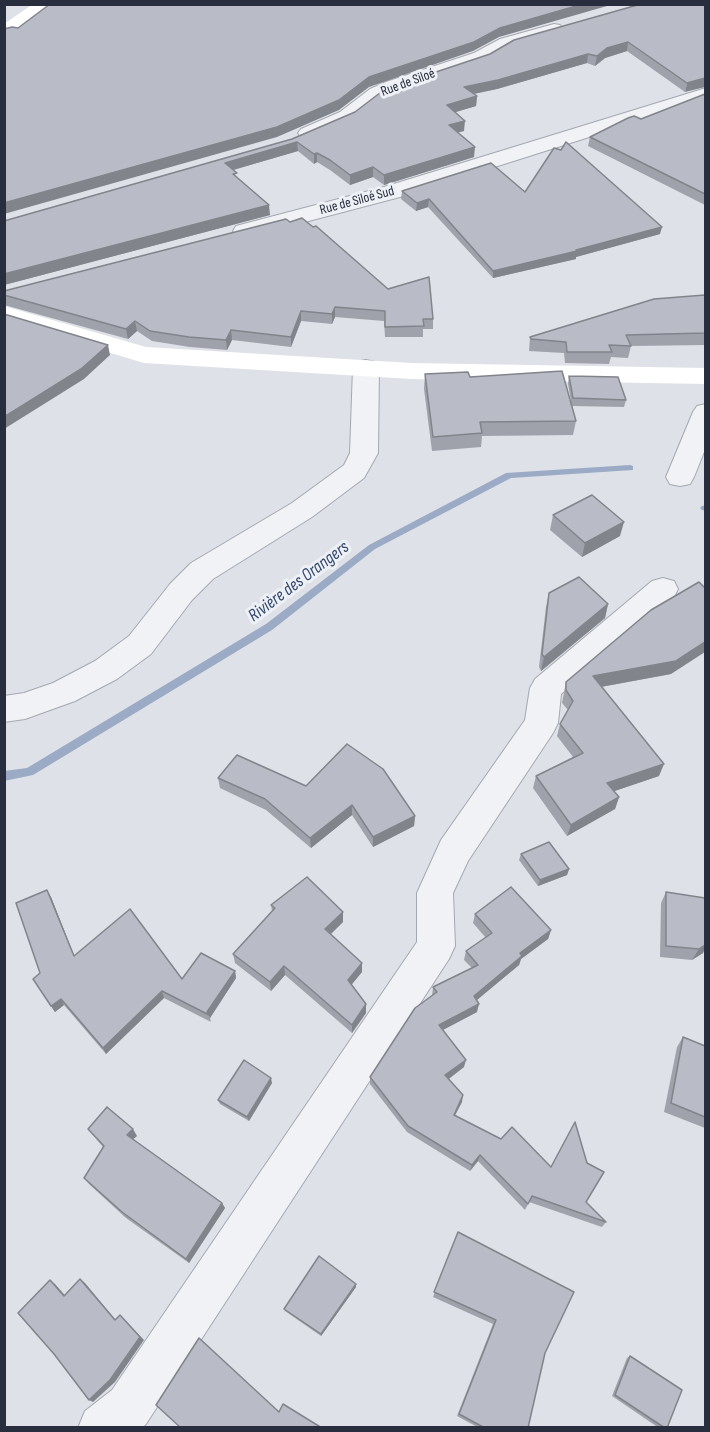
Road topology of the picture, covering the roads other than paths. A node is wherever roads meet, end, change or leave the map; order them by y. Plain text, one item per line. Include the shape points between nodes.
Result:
1 (45, 4) edge
2 (575, 24) edge
3 (4, 32) edge
4 (705, 94) edge
5 (285, 143) edge
6 (221, 237) edge
7 (4, 313) edge
8 (366, 368) junction
9 (705, 376) edge
10 (705, 412) edge
11 (680, 477) dead end
12 (663, 589) dead end
13 (4, 709) edge
14 (102, 1428) edge

1 - 3 street
2 - 5 street, Rue de Siloé via 506,43 481,57 393,86 347,116
4 - 6 street, Rue de Siloé Sud via 392,192
7 - 8 street via 144,355
8 - 9 street
8 - 13 street via 364,453 354,471 302,510 202,571 180,592 140,645 106,670 64,692
10 - 11 street
12 - 14 street via 546,688 541,723 454,850 435,893 436,946 129,1407

